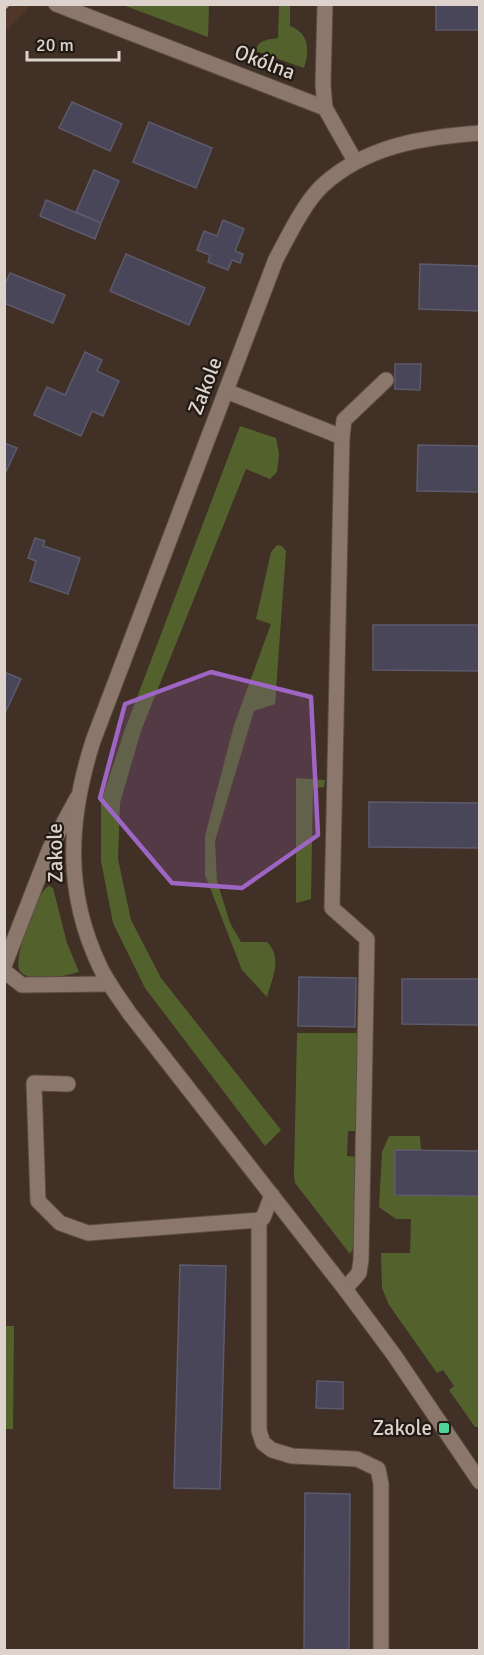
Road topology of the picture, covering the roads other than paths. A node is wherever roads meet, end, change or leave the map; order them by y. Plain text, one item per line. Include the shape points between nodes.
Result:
1 (56, 4) edge
2 (325, 4) edge
3 (325, 108) junction
4 (480, 134) edge
5 (356, 161) junction
6 (386, 380) dead end
7 (226, 391) junction
8 (342, 437) junction
9 (77, 798) junction
10 (4, 968) edge
11 (110, 984) junction
12 (68, 1084) dead end
13 (272, 1195) junction
14 (259, 1220) junction
15 (345, 1289) junction
16 (480, 1482) edge
17 (381, 1650) edge

1 - 3 street, Okólna
2 - 3 street
3 - 5 street
4 - 5 street via 402,143
5 - 7 street, Zakole via 321,187 296,221 276,259
6 - 8 street via 344,420
7 - 8 street
7 - 9 street, Zakole via 93,741
8 - 15 street via 332,908 367,939 361,1260 358,1273
9 - 10 street via 50,848
9 - 11 street, Zakole via 72,848 74,878 83,926
10 - 11 street via 22,985
11 - 13 street, Zakole
12 - 14 street via 34,1083 38,1201 60,1223 88,1233
13 - 14 street
13 - 15 street, Zakole
14 - 17 street via 259,1431 272,1450 292,1456 357,1459 378,1469
15 - 16 street, Zakole

